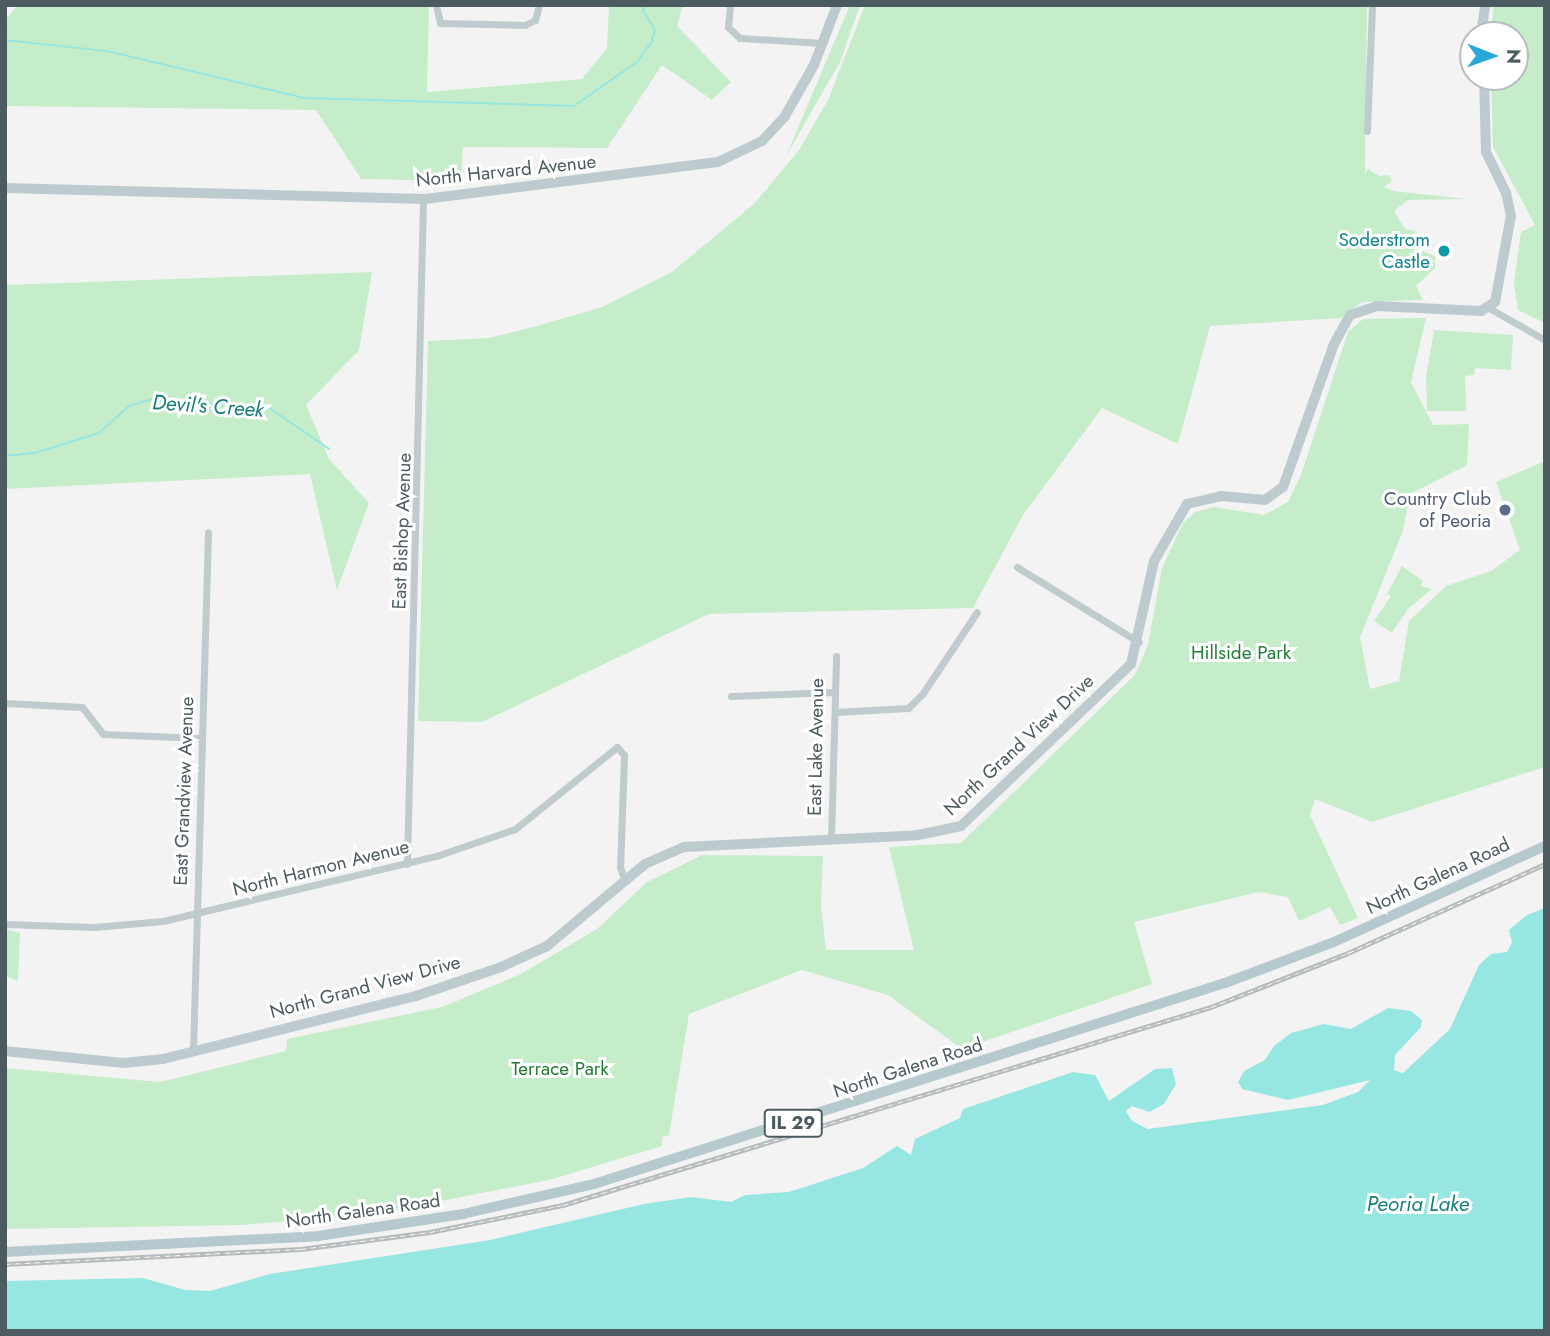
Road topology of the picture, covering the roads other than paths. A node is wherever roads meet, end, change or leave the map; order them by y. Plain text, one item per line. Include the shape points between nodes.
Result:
1 (436, 5) edge
2 (538, 5) edge
3 (730, 5) edge
4 (837, 5) edge
5 (1372, 5) edge
6 (823, 43) junction
7 (1484, 91) edge
8 (1367, 131) dead end
9 (5, 188) edge
10 (423, 199) junction
11 (1489, 309) junction
12 (1545, 340) edge
13 (208, 532) dead end
14 (1017, 567) dead end
15 (977, 612) dead end
16 (1139, 643) junction
17 (836, 656) dead end
18 (835, 692) junction
19 (731, 696) dead end
20 (5, 703) edge
21 (835, 712) junction
22 (201, 738) junction
23 (831, 839) junction
24 (1545, 846) edge
25 (407, 864) junction
26 (625, 881) junction
27 (197, 914) junction
28 (5, 924) edge
29 (5, 1051) edge
30 (193, 1051) junction
31 (5, 1252) edge

1 - 2 street via 436,19 441,23 525,25 535,20
3 - 6 street via 728,27 737,37
4 - 6 street
5 - 8 street
6 - 10 street, North Harvard Avenue via 779,124 762,141 728,160
7 - 11 street via 1485,148 1506,192 1511,216 1497,293
9 - 10 street, North Harvard Avenue
10 - 25 street, East Bishop Avenue
11 - 12 street
11 - 16 street, North Grand View Drive via 1381,306 1352,314 1331,352 1289,480 1265,500 1207,497 1187,504 1148,578
13 - 22 street, East Grandview Avenue
14 - 16 street
15 - 21 street via 908,708
16 - 23 street, North Grand View Drive via 1124,672 963,825 929,834
17 - 18 street, East Lake Avenue
18 - 19 street
18 - 21 street, East Lake Avenue
20 - 22 street via 82,707 98,732 106,734
21 - 23 street, East Lake Avenue
22 - 27 street, East Grandview Avenue
23 - 26 street, North Grand View Drive via 689,846 654,859
24 - 31 main road, North Galena Road / IL 29 via 1335,942 1225,983 594,1184 452,1216 318,1236
25 - 26 street, North Harmon Avenue via 513,831 613,749 624,752 620,867
25 - 27 street, North Harmon Avenue
26 - 30 street, North Grand View Drive via 551,943 501,967 416,996
27 - 28 street, North Harmon Avenue via 94,927
27 - 30 street, East Grandview Avenue
29 - 30 street, North Grand View Drive via 130,1063

